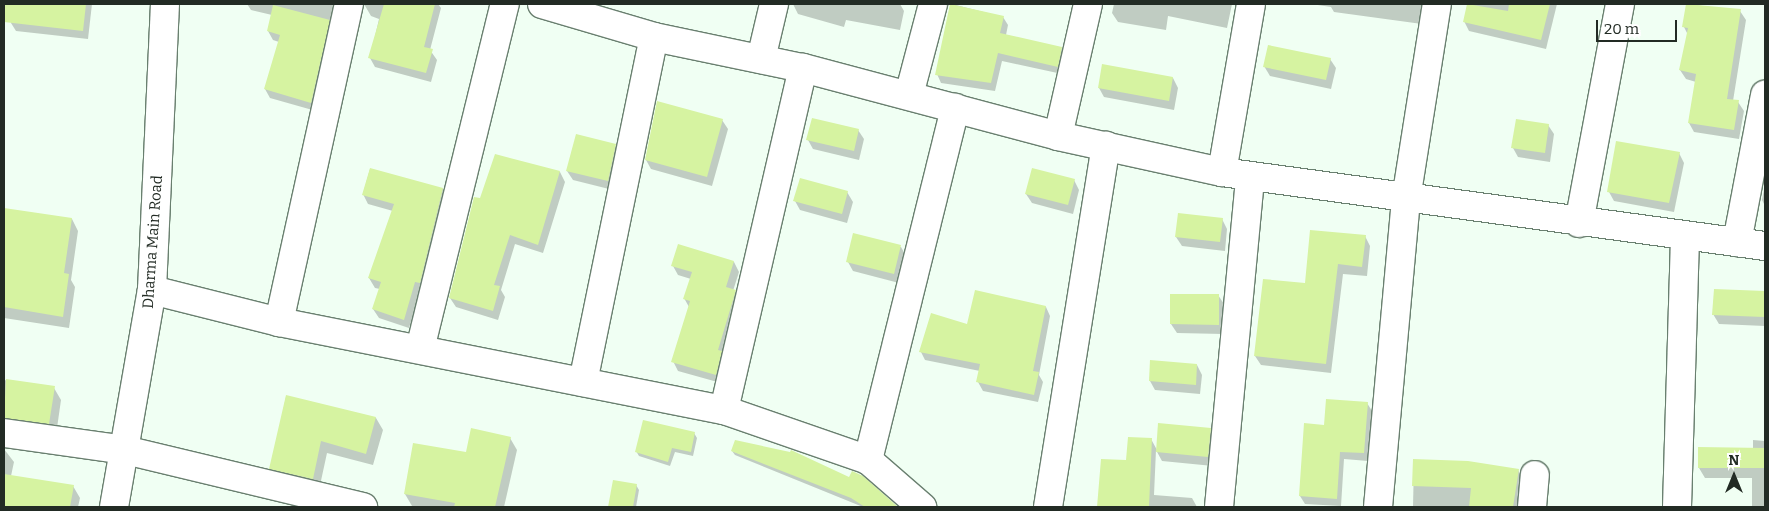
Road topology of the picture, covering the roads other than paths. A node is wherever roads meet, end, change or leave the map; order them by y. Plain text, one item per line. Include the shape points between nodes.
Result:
1 (164, 4) edge
2 (348, 4) edge
3 (505, 4) edge
4 (542, 4) edge
5 (774, 4) edge
6 (933, 4) edge
7 (1088, 4) edge
8 (1251, 4) edge
9 (1437, 4) edge
10 (1620, 4) edge
11 (609, 14) edge
12 (654, 37) junction
13 (761, 59) junction
14 (803, 68) junction
15 (909, 94) junction
16 (1765, 94) edge
17 (955, 108) junction
18 (1058, 136) junction
19 (1106, 146) junction
20 (1222, 172) junction
21 (1250, 176) junction
22 (1406, 200) junction
23 (1579, 223) junction
24 (1685, 236) junction
25 (1737, 242) junction
26 (1765, 246) edge
27 (152, 290) junction
28 (279, 322) junction
29 (420, 349) junction
30 (583, 382) junction
31 (724, 410) junction
32 (4, 433) edge
33 (125, 450) junction
34 (868, 460) junction
35 (1535, 475) dead end
36 (114, 507) edge
37 (363, 507) edge
38 (922, 507) edge
39 (1048, 507) edge
40 (1219, 507) edge
41 (1378, 507) edge
42 (1532, 507) edge
43 (1677, 507) edge

1 - 27 street, Dharma Main Road
2 - 28 street
3 - 29 street
4 - 11 street
5 - 13 street
6 - 15 street
7 - 18 street
8 - 20 street
9 - 22 street
10 - 23 street
11 - 12 street
12 - 13 street
12 - 30 street
13 - 14 street
14 - 15 street
14 - 31 street
15 - 17 street
16 - 25 street
17 - 18 street
17 - 34 street
18 - 19 street
19 - 20 street
19 - 39 street
20 - 21 street
21 - 22 street
21 - 40 street
22 - 23 street
22 - 41 street
23 - 24 street
24 - 25 street
24 - 43 street
25 - 26 street
27 - 28 street
27 - 33 street, Dharma Main Road
28 - 29 street
29 - 30 street
30 - 31 street
31 - 34 street
32 - 33 street
33 - 36 street, Dharma Main Road
33 - 37 street
34 - 38 street
35 - 42 street

